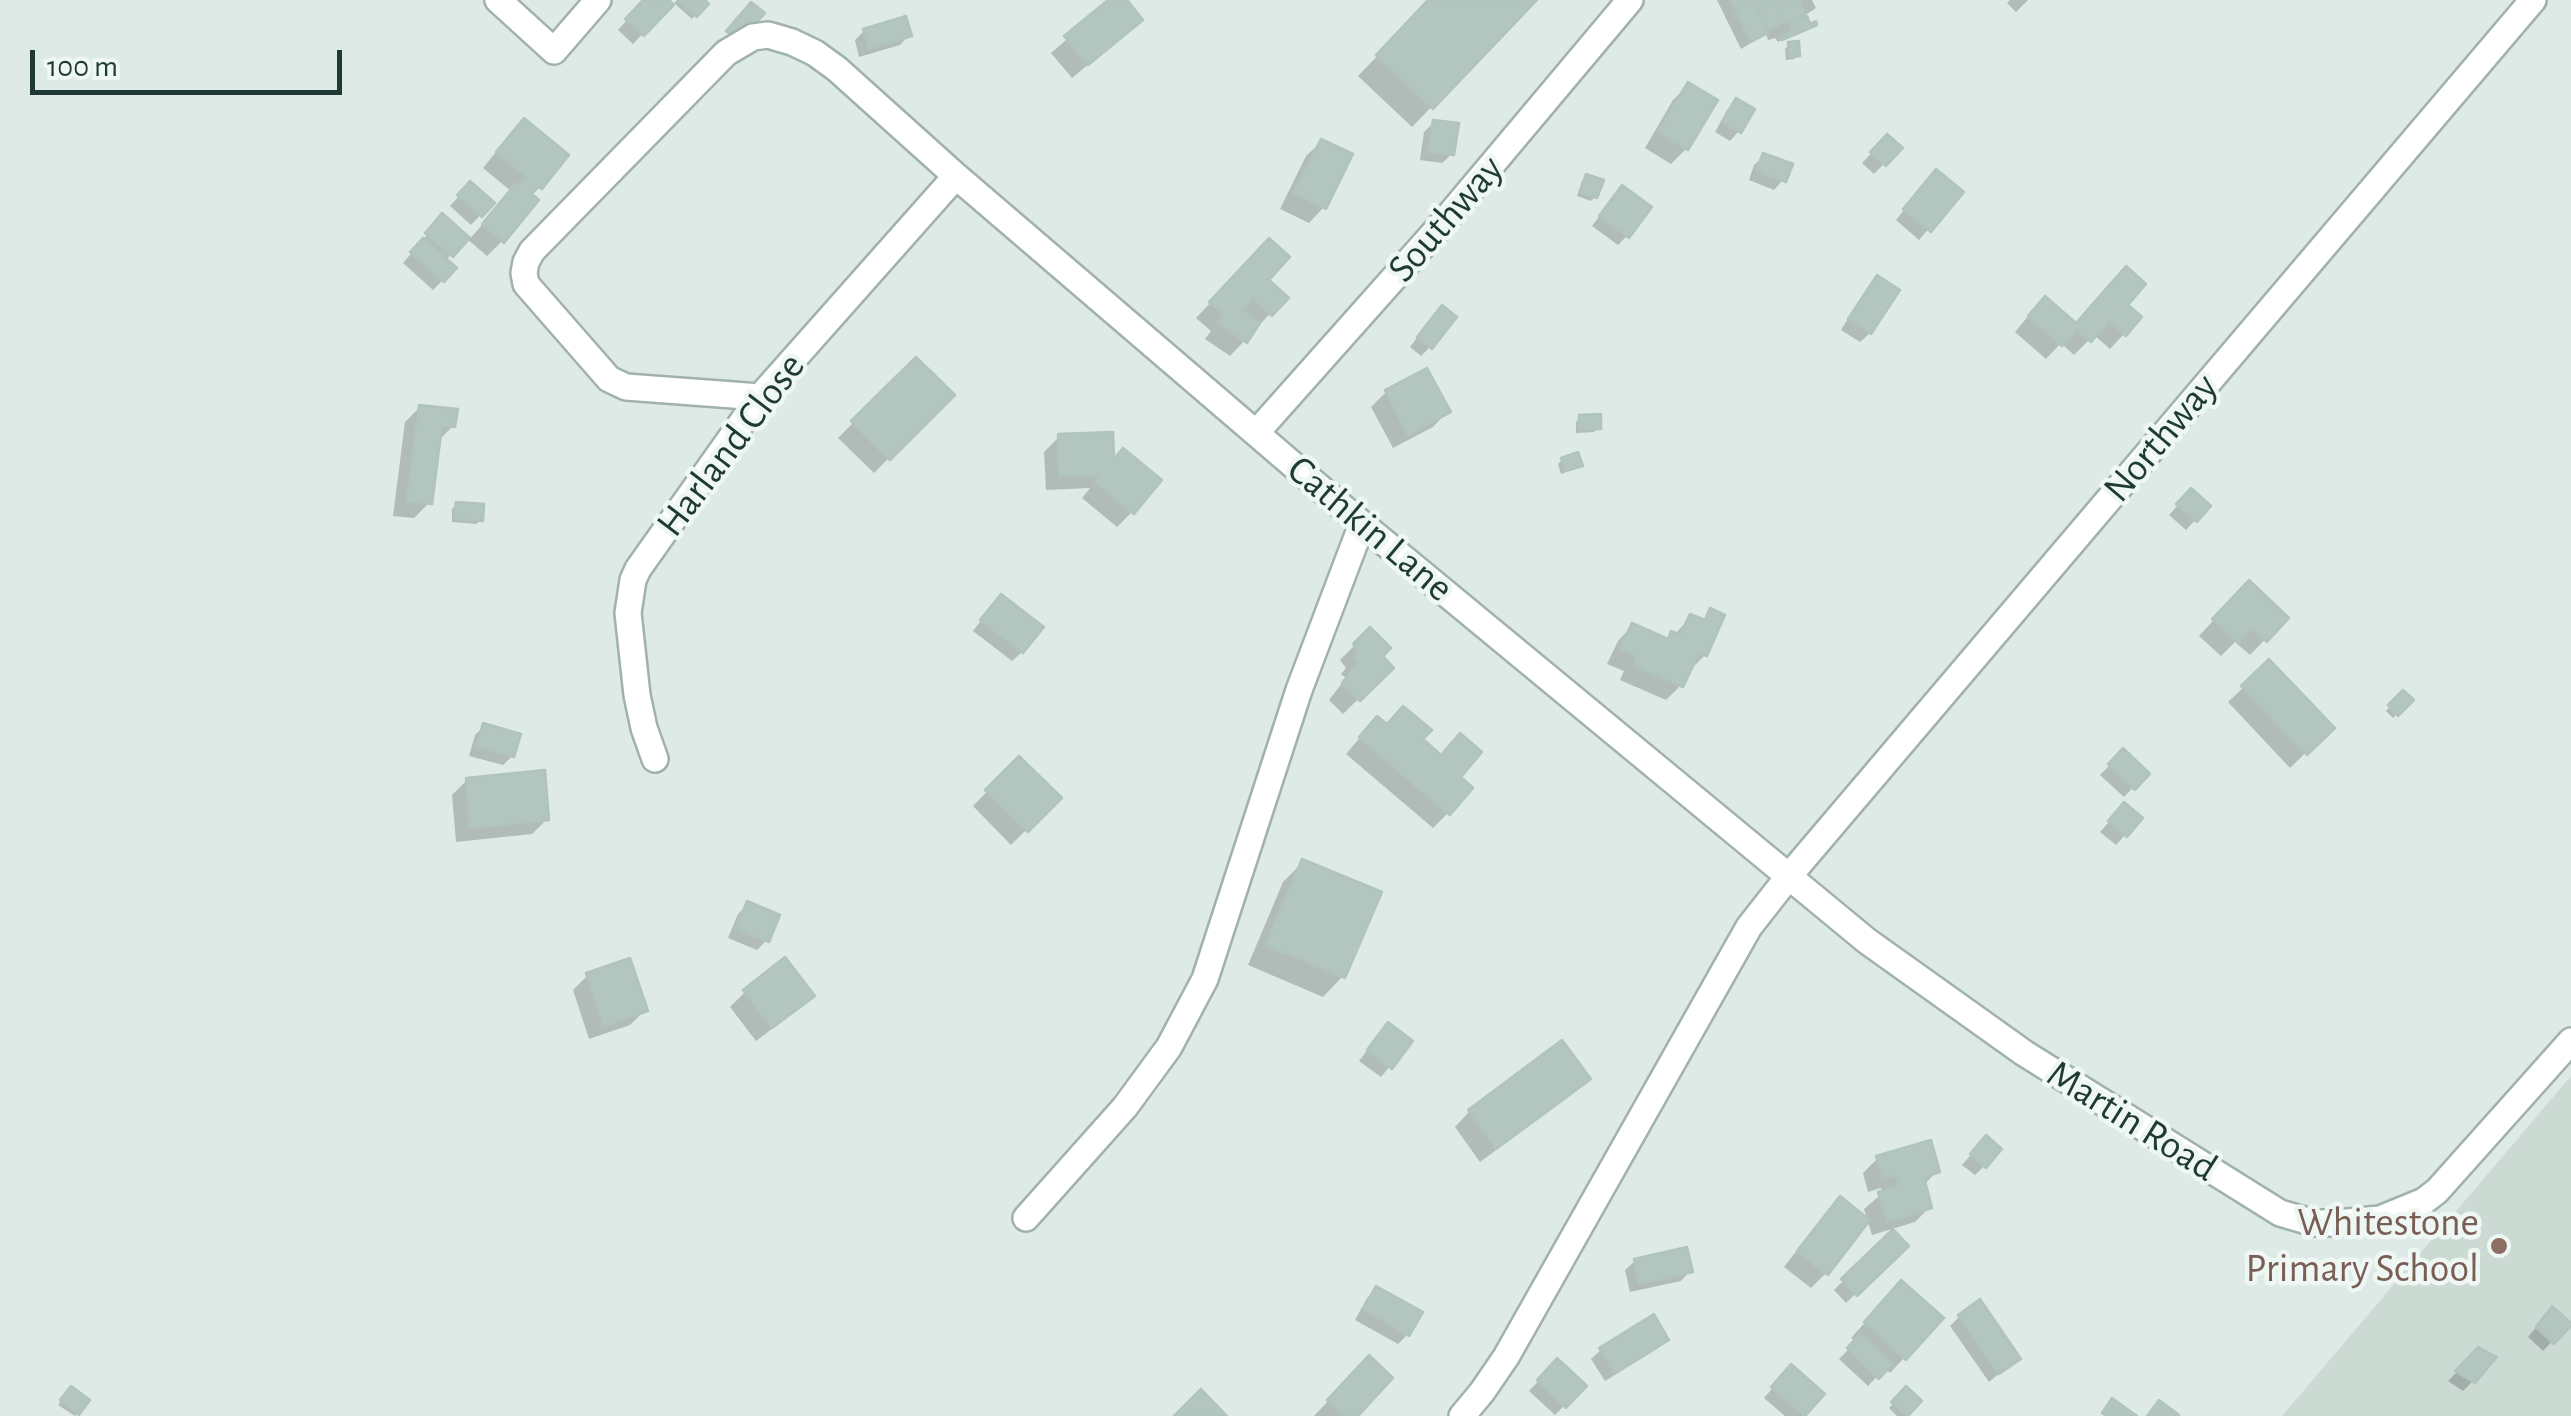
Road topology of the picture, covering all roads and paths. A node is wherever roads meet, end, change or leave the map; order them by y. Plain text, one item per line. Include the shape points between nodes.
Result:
1 (498, 0) edge
2 (598, 0) edge
3 (1630, 0) edge
4 (2533, 0) edge
5 (956, 176) junction
6 (760, 397) junction
7 (1256, 433) junction
8 (1362, 524) junction
9 (656, 759) dead end
10 (1790, 876) junction
11 (2571, 1042) edge
12 (1026, 1218) dead end
13 (1462, 1416) edge

1 - 2 street via 554,51
3 - 7 street, Southway
4 - 10 street, Northway
5 - 6 street, Harland Close
5 - 6 street, Cathkin Lane via 815,52 780,37 753,37 726,52 532,251 526,284 609,379 626,387
5 - 7 street, Cathkin Lane
6 - 9 street, Harland Close via 632,580 628,614 637,695
7 - 8 street, Cathkin Lane
8 - 10 street, Cathkin Lane
8 - 12 street via 1299,690 1205,979 1169,1047 1125,1108
10 - 11 street, Martin Road via 2024,1053 2280,1213 2314,1223 2380,1218 2424,1201
10 - 13 street, Northway via 1749,927 1506,1357

